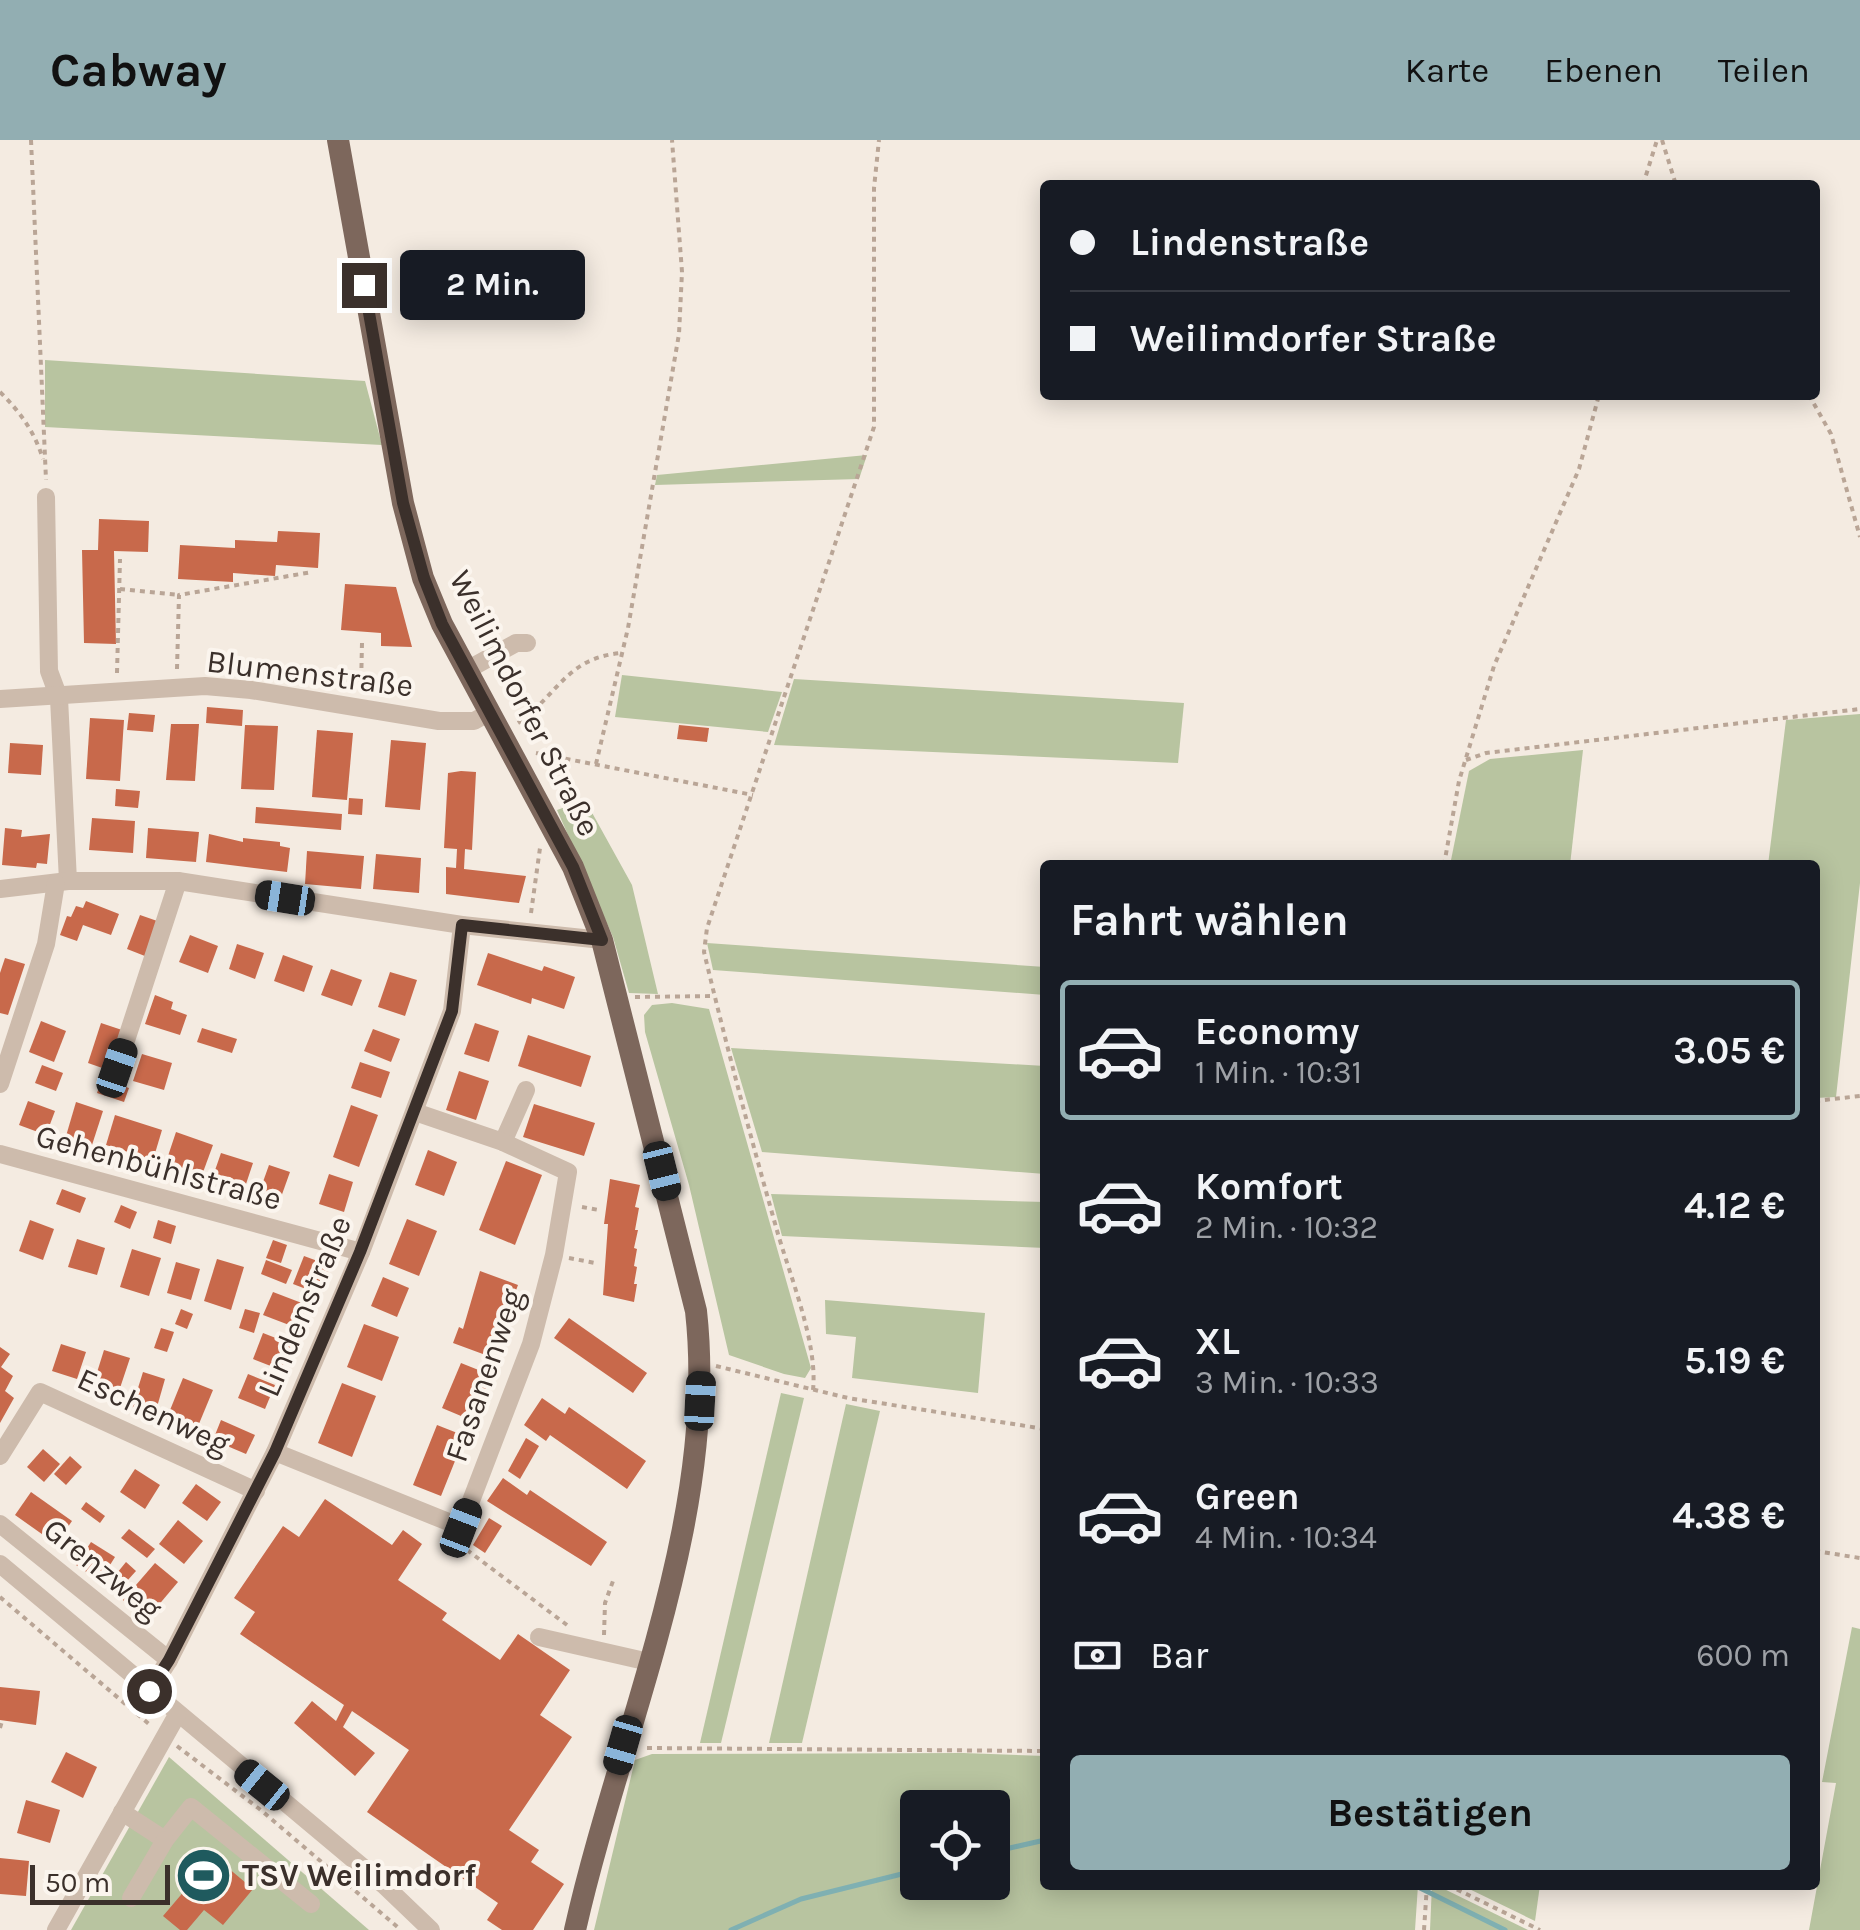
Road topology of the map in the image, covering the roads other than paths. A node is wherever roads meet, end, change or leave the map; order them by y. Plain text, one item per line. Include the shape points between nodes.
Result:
1 (338, 140) edge
2 (46, 497) road end
3 (527, 644) dead end
4 (468, 670) junction
5 (59, 698) junction
6 (0, 700) edge
7 (490, 712) junction
8 (178, 881) junction
9 (62, 882) junction
10 (0, 889) edge
11 (462, 925) junction
12 (602, 940) junction
13 (117, 1068) dead end
14 (0, 1084) edge
15 (526, 1090) dead end
16 (414, 1112) junction
17 (503, 1142) junction
18 (0, 1154) edge
19 (360, 1252) junction
20 (275, 1452) junction
21 (0, 1456) edge
22 (256, 1491) junction
23 (0, 1524) edge
24 (0, 1564) edge
25 (539, 1637) dead end
26 (169, 1660) junction
27 (649, 1662) junction
28 (149, 1691) junction
29 (177, 1715) junction
30 (122, 1812) junction
31 (166, 1840) junction
32 (131, 1898) dead end
33 (311, 1904) dead end
34 (56, 1930) edge
35 (431, 1930) edge
36 (574, 1930) edge

1 - 4 main road, Weilimdorfer Straße via 403,503 424,578
2 - 5 street via 49,670
3 - 4 street via 516,643
4 - 7 main road, Weilimdorfer Straße
5 - 6 street, Blumenstraße
5 - 7 street, Blumenstraße via 176,688 251,690 462,722
5 - 9 street
7 - 12 main road, Weilimdorfer Straße via 573,867
8 - 9 street
8 - 11 street
8 - 13 street
9 - 10 street
9 - 14 street
11 - 12 street
11 - 16 street, Lindenstraße via 452,1011
12 - 27 main road, Weilimdorfer Straße via 696,1311 702,1364 696,1455
15 - 17 street
16 - 17 street, Fasanenweg
16 - 19 street, Lindenstraße
17 - 20 street, Fasanenweg via 568,1172 531,1344 461,1528
18 - 19 street, Gehenbühlstraße
19 - 20 street, Lindenstraße
20 - 22 street, Lindenstraße
21 - 22 street, Eschenweg via 40,1392
22 - 26 street, Lindenstraße
23 - 26 street, Grenzweg
24 - 28 street
25 - 27 street
26 - 28 street, Lindenstraße
27 - 36 main road, Weilimdorfer Straße
28 - 29 street
29 - 30 street
29 - 35 street
30 - 31 street
30 - 34 street
31 - 32 street
31 - 33 street via 191,1807

